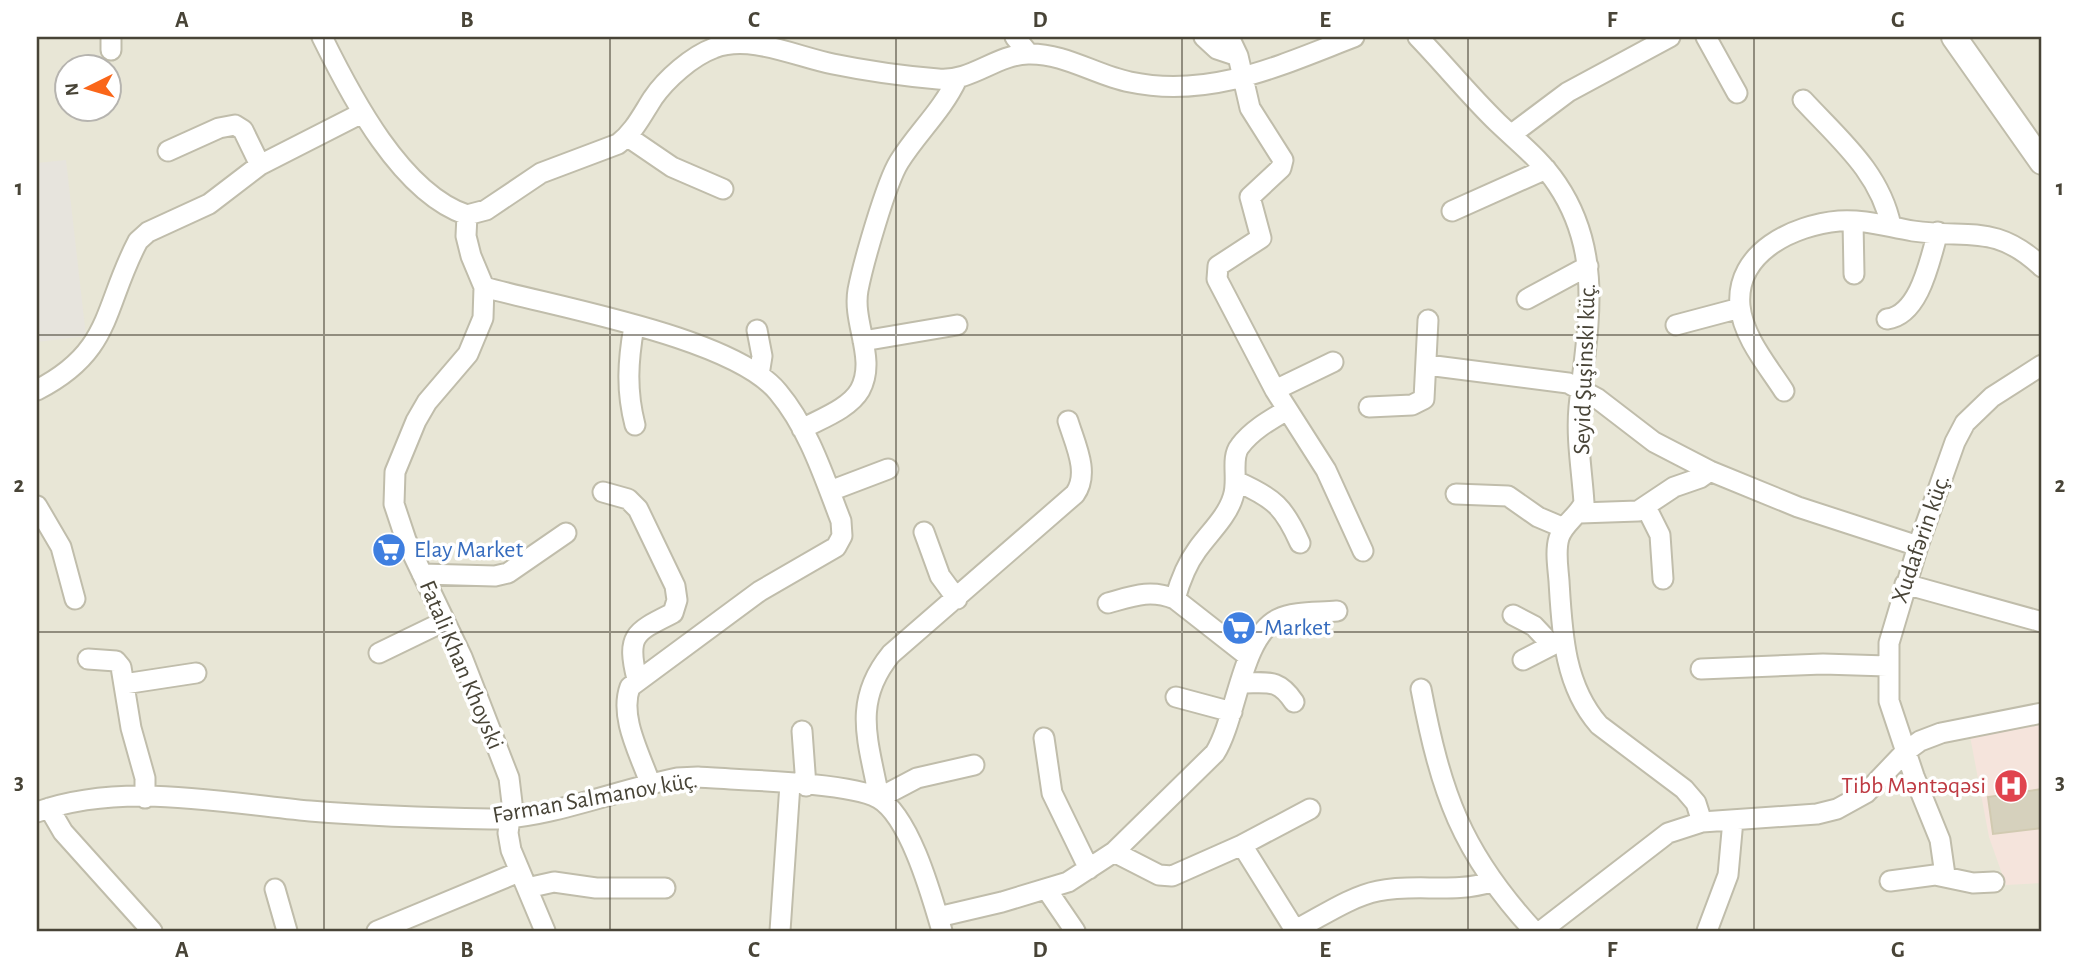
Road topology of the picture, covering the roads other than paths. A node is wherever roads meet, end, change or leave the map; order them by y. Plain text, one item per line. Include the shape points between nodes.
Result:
1 (322, 37) edge
2 (1015, 37) edge
3 (1204, 37) edge
4 (1229, 37) edge
5 (1354, 37) edge
6 (1418, 37) edge
7 (1670, 37) edge
8 (1706, 37) edge
9 (1954, 37) edge
10 (714, 42) edge
11 (1029, 54) junction
12 (1238, 56) junction
13 (1243, 78) junction
14 (957, 79) junction
15 (1737, 93) dead end
16 (1803, 100) dead end
17 (362, 113) junction
18 (1512, 134) junction
19 (628, 137) junction
20 (168, 151) dead end
21 (2042, 162) edge
22 (260, 165) junction
23 (1546, 169) junction
24 (723, 189) dead end
25 (1452, 211) dead end
26 (467, 215) junction
27 (1853, 221) junction
28 (1891, 226) junction
29 (1938, 232) junction
30 (1588, 266) junction
31 (2042, 267) edge
32 (1853, 274) dead end
33 (484, 287) junction
34 (1527, 299) dead end
35 (1740, 308) junction
36 (1887, 319) dead end
37 (1427, 320) dead end
38 (957, 325) dead end
39 (1676, 325) dead end
40 (634, 326) junction
41 (758, 330) dead end
42 (863, 341) junction
43 (1334, 362) dead end
44 (1427, 365) junction
45 (2042, 365) edge
46 (759, 375) junction
47 (1582, 389) junction
48 (37, 390) edge
49 (1275, 390) junction
50 (1784, 391) dead end
51 (1369, 407) dead end
52 (1287, 410) junction
53 (1068, 421) dead end
54 (635, 425) dead end
55 (802, 429) junction
56 (888, 469) dead end
57 (1710, 471) junction
58 (1238, 482) junction
59 (830, 491) junction
60 (603, 492) dead end
61 (1455, 494) dead end
62 (37, 506) edge
63 (1647, 507) junction
64 (1580, 513) junction
65 (1564, 528) junction
66 (924, 532) dead end
67 (566, 533) dead end
68 (1300, 543) dead end
69 (1918, 547) junction
70 (1363, 551) dead end
71 (422, 573) junction
72 (1663, 579) dead end
73 (1905, 584) junction
74 (75, 599) dead end
75 (1175, 599) junction
76 (957, 600) junction
77 (1108, 603) dead end
78 (1337, 611) dead end
79 (1513, 615) dead end
80 (445, 621) junction
81 (2042, 622) edge
82 (1557, 642) junction
83 (379, 653) dead end
84 (1249, 657) junction
85 (88, 659) dead end
86 (1524, 660) dead end
87 (1887, 666) junction
88 (1701, 669) dead end
89 (196, 673) dead end
90 (637, 679) junction
91 (1241, 683) junction
92 (124, 684) junction
93 (1421, 689) dead end
94 (1176, 697) dead end
95 (1294, 702) dead end
96 (1232, 712) junction
97 (2042, 713) edge
98 (802, 731) dead end
99 (1044, 738) dead end
100 (1905, 752) junction
101 (974, 765) dead end
102 (650, 783) junction
103 (798, 785) junction
104 (145, 798) junction
105 (879, 798) junction
106 (1310, 809) dead end
107 (43, 810) edge
108 (509, 818) junction
109 (1733, 820) junction
110 (1702, 822) junction
111 (1242, 845) junction
112 (1114, 852) junction
113 (1089, 869) junction
114 (1945, 875) junction
115 (523, 880) junction
116 (1890, 881) dead end
117 (1491, 882) junction
118 (1994, 882) dead end
119 (666, 888) dead end
120 (275, 889) dead end
121 (1047, 890) junction
122 (940, 924) edge
123 (1715, 930) edge
124 (152, 931) edge
125 (287, 931) edge
126 (377, 931) edge
127 (545, 931) edge
128 (780, 931) edge
129 (1075, 931) edge
130 (1294, 931) edge
131 (1534, 931) edge
132 (1541, 931) edge

1 - 17 street
2 - 11 street
3 - 12 street via 1217,49
4 - 12 street
5 - 13 street
6 - 18 street, Seyid Şuşinski küç.
7 - 18 street via 1568,92
8 - 15 street
9 - 21 street
10 - 14 street via 750,44 835,65
10 - 19 street via 671,78
11 - 13 street via 1069,60 1140,84 1207,86
11 - 14 street via 1009,57
12 - 13 street
13 - 49 street via 1250,108 1283,160 1281,168 1251,197 1261,238 1216,270
14 - 42 street via 937,115 898,164 890,183 858,290
16 - 28 street via 1866,167 1879,187
17 - 22 street
17 - 26 street via 411,177 449,209
18 - 23 street, Seyid Şuşinski küç.
19 - 24 street via 672,167
19 - 26 street via 604,151 541,173 486,210
20 - 22 street via 235,125 243,130
22 - 48 street via 209,204 138,241 97,342
23 - 25 street
23 - 30 street, Seyid Şuşinski küç. via 1567,202
26 - 33 street, Fatali Khan Khoyski via 471,256
27 - 28 street
27 - 32 street
27 - 35 street via 1801,228 1763,250 1740,289
28 - 29 street
29 - 31 street via 2001,239 2024,250
29 - 36 street via 1913,299 1903,314
30 - 34 street
30 - 47 street, Seyid Şuşinski küç. via 1590,329
33 - 40 street
33 - 71 street, Fatali Khan Khoyski via 483,318 475,340 427,402 395,472 394,504
35 - 39 street
35 - 50 street via 1760,356
37 - 44 street
38 - 42 street
40 - 46 street via 701,345
40 - 54 street via 627,366
41 - 46 street
42 - 55 street via 865,377 859,392
43 - 49 street
44 - 47 street via 1555,381
44 - 51 street via 1424,399 1419,403
45 - 69 street, Xudafərin küç. via 1992,397 1965,423
46 - 55 street via 778,392
47 - 57 street via 1654,442
47 - 64 street, Seyid Şuşinski küç. via 1578,434 1584,503
49 - 52 street
52 - 58 street via 1238,447 1234,455
52 - 70 street via 1326,470
53 - 76 street via 1082,485
55 - 59 street
56 - 59 street
57 - 63 street via 1674,487
57 - 69 street via 1798,507
58 - 68 street via 1279,506
58 - 75 street via 1233,500 1181,576
59 - 90 street via 841,521 842,536 836,547 760,592
60 - 90 street via 628,499 638,509 675,586 673,613 646,626 634,640 630,652
61 - 65 street via 1508,496
62 - 74 street via 61,547
63 - 64 street via 1625,513
63 - 72 street via 1660,536
64 - 65 street
65 - 82 street via 1558,550
66 - 76 street via 940,576
67 - 71 street via 508,573
69 - 73 street, Xudafərin küç.
71 - 80 street, Fatali Khan Khoyski
73 - 81 street
73 - 87 street, Xudafərin küç.
75 - 77 street via 1144,592
75 - 84 street
76 - 105 street via 891,654 869,686 867,730
78 - 84 street via 1278,619 1259,637
79 - 82 street
80 - 83 street
80 - 108 street, Fatali Khan Khoyski via 509,778
82 - 86 street
82 - 110 street via 1588,713 1692,796
84 - 91 street
85 - 92 street via 119,663
87 - 88 street
87 - 100 street, Xudafərin küç. via 1889,701
89 - 92 street
90 - 102 street via 630,687 626,707
91 - 95 street via 1276,683
91 - 96 street
92 - 104 street via 145,778
93 - 117 street via 1442,782
94 - 96 street
96 - 112 street via 1214,752
97 - 100 street via 1941,733
98 - 103 street
99 - 113 street via 1052,793
100 - 109 street via 1866,793 1837,809
100 - 114 street, Xudafərin küç. via 1940,840
101 - 105 street via 918,778
102 - 103 street, Fərman Salmanov küç. via 698,777
102 - 108 street, Fərman Salmanov küç.
103 - 105 street, Fərman Salmanov küç.
103 - 128 street
104 - 107 street, Fərman Salmanov küç. via 90,799
104 - 108 street, Fərman Salmanov küç. via 340,813
105 - 122 street via 899,820
106 - 111 street
107 - 124 street
108 - 115 street, Fatali Khan Khoyski via 511,850
109 - 110 street
109 - 123 street via 1728,875
110 - 132 street via 1660,838
111 - 112 street via 1172,876 1150,871
111 - 130 street
112 - 113 street
113 - 121 street
114 - 116 street
114 - 118 street via 1973,883
115 - 119 street via 618,889
115 - 126 street
115 - 127 street, Fatali Khan Khoyski
117 - 130 street via 1458,890 1379,890
117 - 131 street
120 - 125 street
121 - 122 street
121 - 129 street

